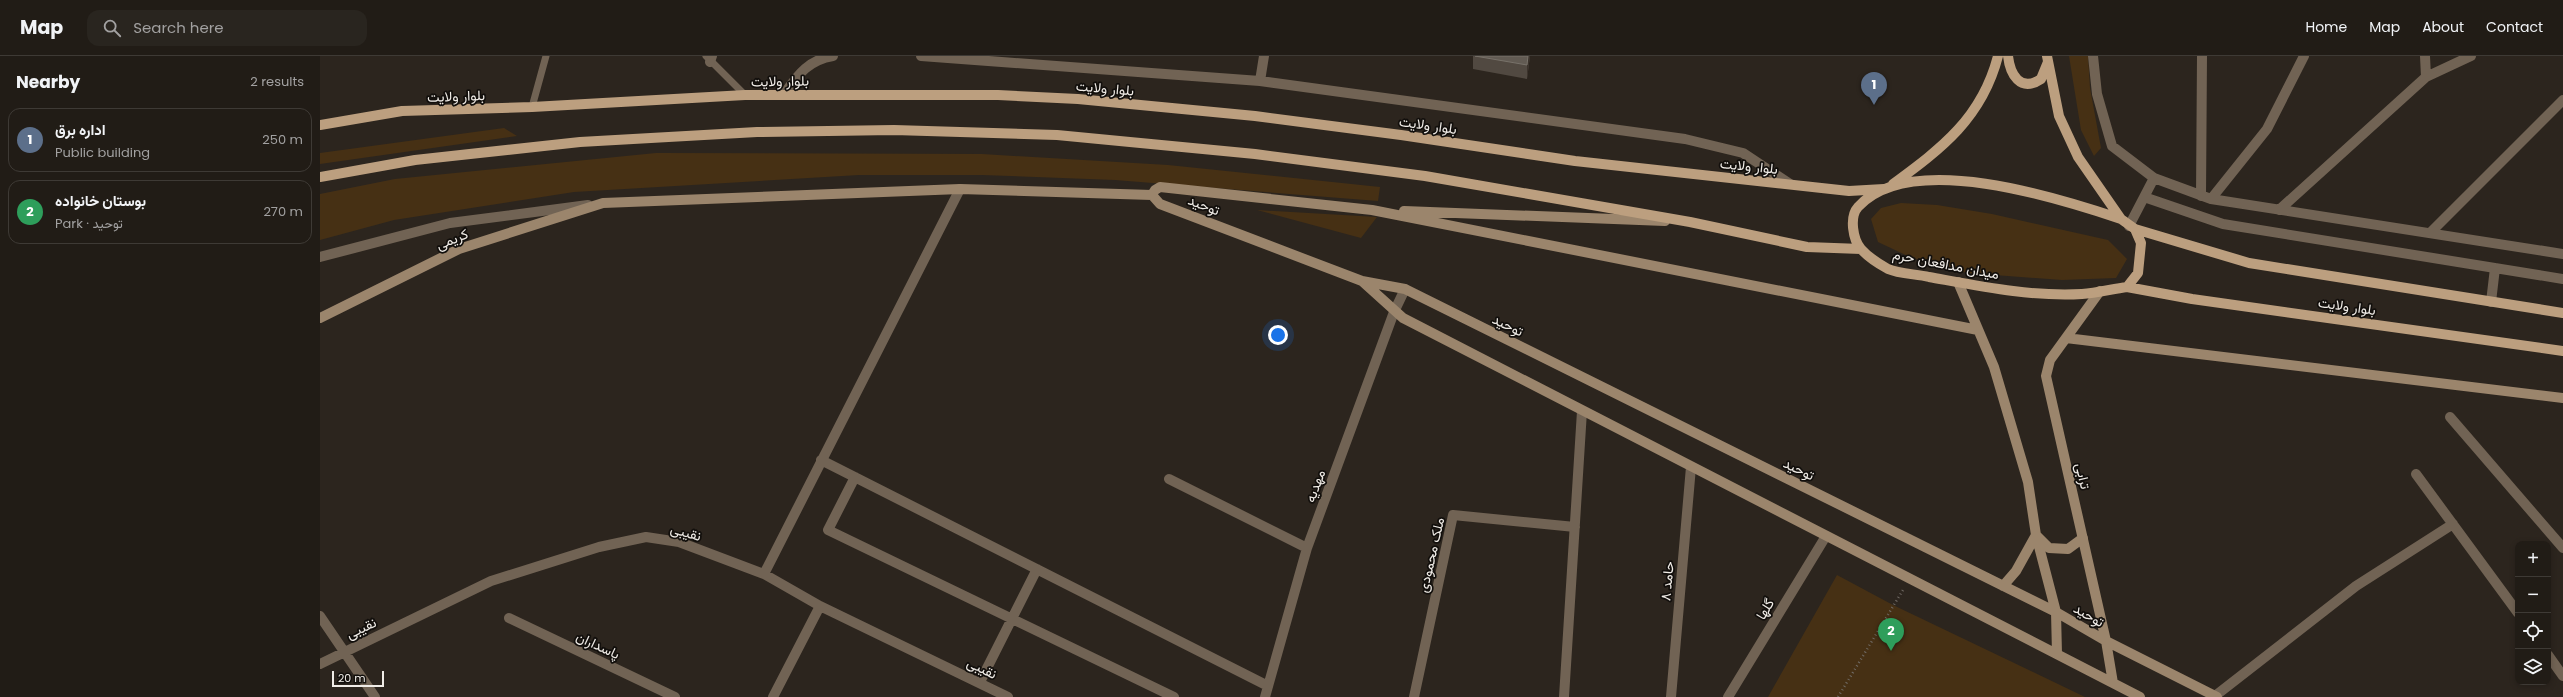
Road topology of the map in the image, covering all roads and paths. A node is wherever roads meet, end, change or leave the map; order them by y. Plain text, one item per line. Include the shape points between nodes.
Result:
1 (546, 56) edge
2 (833, 56) edge
3 (921, 56) edge
4 (1264, 56) edge
5 (1998, 56) edge
6 (2008, 56) edge
7 (2093, 56) edge
8 (2202, 56) edge
9 (2304, 56) edge
10 (2425, 56) edge
11 (2471, 56) edge
12 (709, 58) edge
13 (2047, 59) edge
14 (2426, 77) junction
15 (1260, 81) junction
16 (784, 94) junction
17 (745, 95) junction
18 (2563, 100) edge
19 (532, 107) junction
20 (320, 124) edge
21 (320, 177) edge
22 (2154, 178) junction
23 (1790, 184) junction
24 (1886, 188) junction
25 (960, 189) junction
26 (1152, 195) junction
27 (2201, 196) junction
28 (2144, 197) junction
29 (2211, 199) junction
30 (603, 203) junction
31 (1372, 210) junction
32 (2280, 210) junction
33 (2121, 219) junction
34 (1690, 222) junction
35 (2132, 227) junction
36 (2430, 233) junction
37 (1861, 249) junction
38 (2563, 254) edge
39 (320, 257) edge
40 (2495, 268) junction
41 (2563, 279) edge
42 (1362, 281) junction
43 (1958, 282) junction
44 (2127, 287) junction
45 (1405, 289) junction
46 (2100, 291) junction
47 (2491, 302) junction
48 (1394, 312) junction
49 (2563, 313) edge
50 (320, 318) edge
51 (1978, 330) junction
52 (2066, 338) junction
53 (2563, 351) edge
54 (2563, 398) edge
55 (1582, 411) junction
56 (2450, 417) dead end
57 (821, 460) junction
58 (1691, 467) junction
59 (2416, 474) dead end
60 (855, 477) junction
61 (1168, 479) dead end
62 (2453, 524) junction
63 (1575, 527) junction
64 (2036, 535) junction
65 (1826, 536) junction
66 (2083, 538) junction
67 (1307, 548) junction
68 (2563, 548) edge
69 (1037, 569) junction
70 (764, 574) junction
71 (1910, 579) junction
72 (2003, 586) junction
73 (820, 606) junction
74 (2056, 612) junction
75 (2517, 613) edge
76 (320, 616) edge
77 (509, 618) dead end
78 (1010, 618) junction
79 (2106, 641) junction
80 (346, 651) junction
81 (2057, 654) junction
82 (2551, 659) edge
83 (320, 664) edge
84 (2563, 676) edge
85 (980, 682) junction
86 (2112, 683) junction
87 (1268, 686) junction
88 (375, 697) edge
89 (675, 697) edge
90 (772, 697) edge
91 (1008, 697) edge
92 (1174, 697) edge
93 (1264, 697) edge
94 (1414, 697) edge
95 (1564, 697) edge
96 (1671, 697) edge
97 (1728, 697) edge
98 (1838, 697) edge
99 (2140, 697) edge
100 (2216, 697) edge

1 - 19 lane
2 - 16 street via 801,70
3 - 15 street
4 - 15 street
5 - 24 main road via 1994,74 1973,112 1956,135
6 - 13 main road via 2010,71 2018,80 2027,83 2041,79
7 - 22 street via 2096,94 2112,146
8 - 27 street
9 - 29 street via 2267,128
10 - 14 street
11 - 14 street
12 - 17 lane
13 - 33 main road via 2062,123 2078,157
14 - 32 street
15 - 23 street via 1685,139 1742,153
16 - 17 main road, بلوار ولایت
16 - 23 main road, بلوار ولایت via 998,95 1078,99 1255,116 1575,160
17 - 19 main road, بلوار ولایت
18 - 36 street
19 - 20 main road, بلوار ولایت via 402,112
21 - 34 main road via 416,160 588,141 757,132 871,130 1049,134 1255,154 1425,176
22 - 27 street
22 - 28 street
23 - 24 main road, بلوار ولایت via 1848,191
24 - 33 main road via 1932,181 1987,184 2046,195
24 - 37 main road via 1866,198 1856,209 1853,222 1855,238
25 - 26 main road, کریمی
25 - 30 main road, کریمی
25 - 57 street
26 - 31 main road via 1154,190 1160,187
26 - 42 main road, توحید via 1160,204
27 - 29 street
28 - 35 street
28 - 40 street via 2223,224
29 - 32 street
30 - 39 street via 450,223
30 - 50 main road, کریمی via 459,249
31 - 34 main road
31 - 51 main road
32 - 36 street
33 - 35 main road
34 - 37 main road via 1807,247
35 - 44 main road via 2141,243 2141,258 2138,273
35 - 47 main road, بلوار ولایت via 2249,263
36 - 38 street
37 - 43 main road, میدان مدافعان حرم via 1889,269
40 - 41 street
40 - 47 street
42 - 45 main road, توحید
42 - 48 main road, توحید
43 - 46 main road, میدان مدافعان حرم via 2025,292 2082,294
43 - 51 main road
44 - 46 main road, میدان مدافعان حرم
44 - 53 main road, بلوار ولایت via 2192,299
45 - 48 street, مهدیه
45 - 72 main road, توحید
46 - 52 main road, ترابی
47 - 49 main road, بلوار ولایت
48 - 55 main road, توحید
48 - 67 street, مهدیه
51 - 64 main road via 1994,367 2028,482
52 - 54 main road
52 - 66 main road, ترابی via 2050,360 2046,376
55 - 58 main road, توحید
55 - 63 street
56 - 68 street
57 - 60 street
57 - 70 street
58 - 65 main road, توحید
58 - 96 street, حامد ۸
59 - 62 street
60 - 69 street
60 - 78 street via 828,530
61 - 67 street
62 - 75 street
62 - 100 street via 2356,586
63 - 94 street, ملک محمودی via 1453,515
63 - 95 street
64 - 66 main road via 2049,548 2068,549
64 - 72 main road via 2016,571
64 - 74 main road
65 - 71 main road, توحید
65 - 97 street, گلها
66 - 79 main road, ترابی
67 - 87 street, مهدیه
69 - 78 street
69 - 87 street
70 - 73 street, نقیبی
70 - 80 street, نقیبی via 679,542 646,537 599,547 492,581
71 - 81 main road, توحید
71 - 98 path
72 - 74 main road, توحید
73 - 85 street, نقیبی
73 - 90 street
74 - 79 main road, توحید
74 - 81 main road
76 - 80 street
77 - 89 street, پاسداران
78 - 85 street
78 - 92 street
79 - 86 main road, ترابی
79 - 100 main road, توحید
80 - 83 street, نقیبی
80 - 88 street
81 - 86 main road, توحید
82 - 84 street
85 - 91 street, نقیبی
86 - 99 main road, توحید
87 - 93 street, مهدیه

